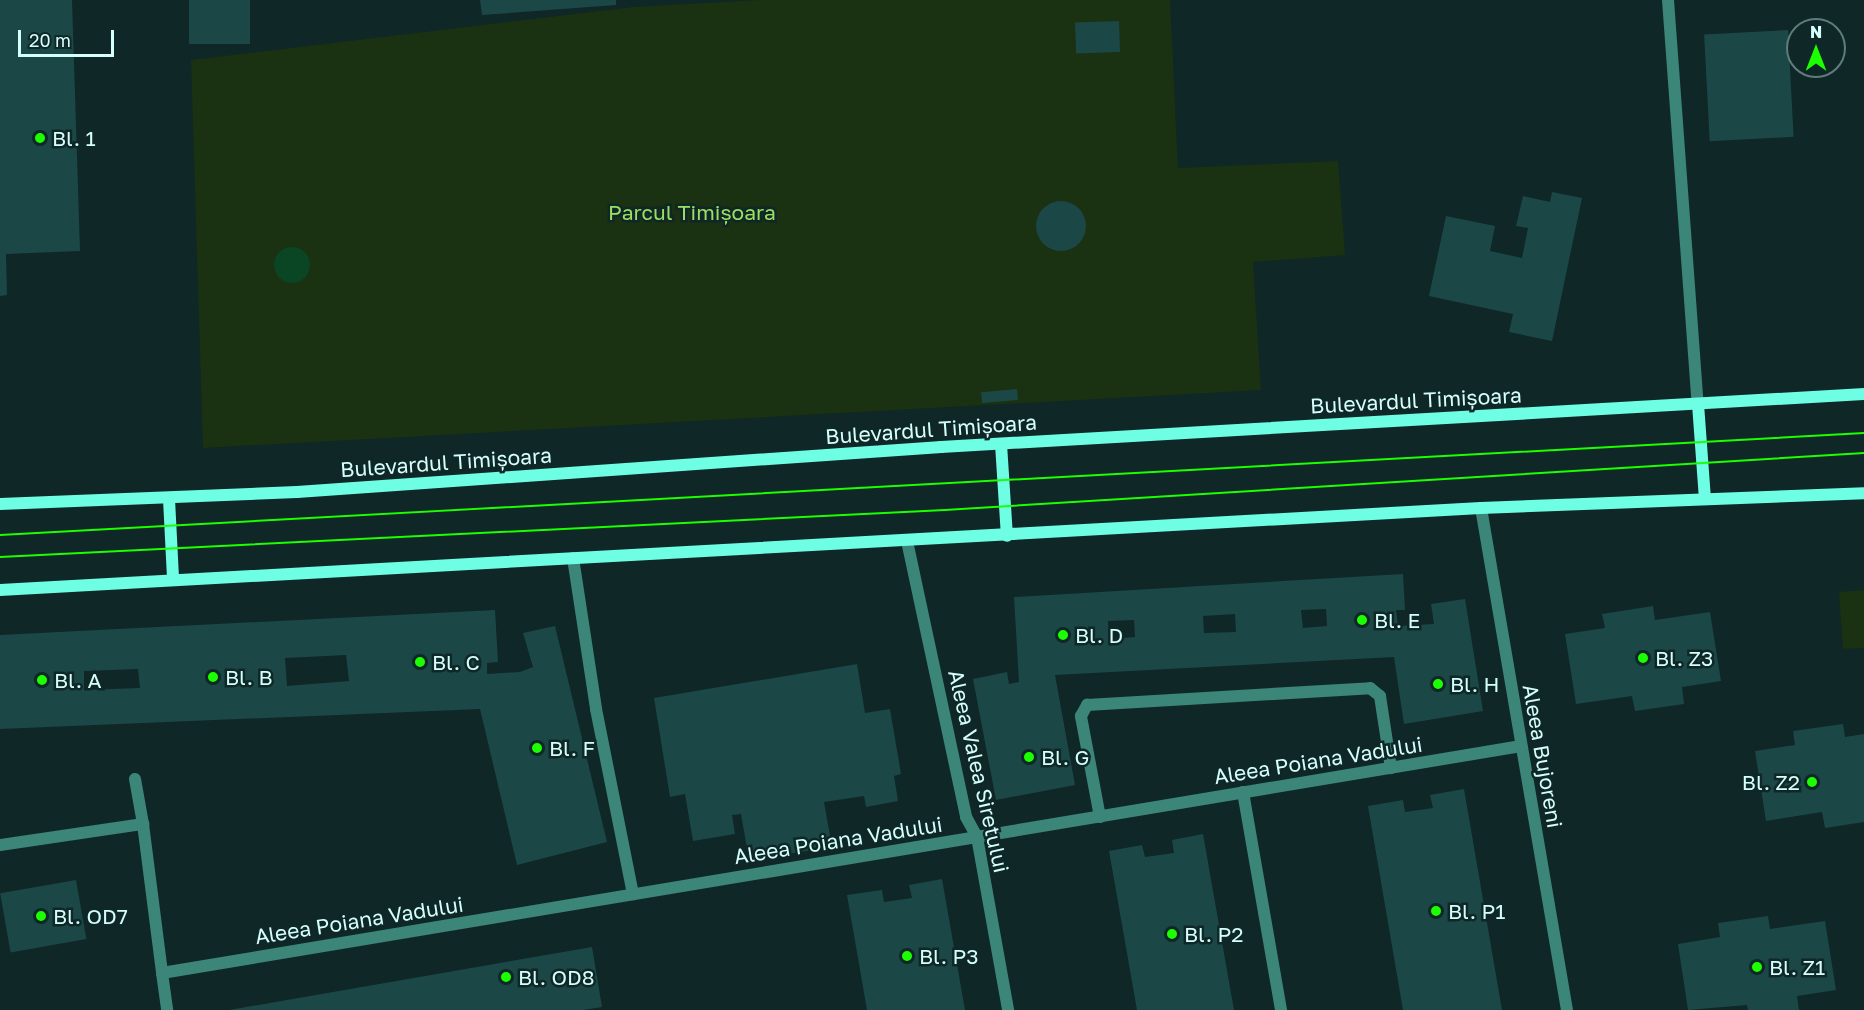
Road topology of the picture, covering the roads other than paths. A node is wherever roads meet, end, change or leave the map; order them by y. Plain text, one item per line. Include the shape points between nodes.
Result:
1 (1668, 0) edge
2 (1864, 394) edge
3 (1698, 404) junction
4 (1001, 444) junction
5 (1864, 493) edge
6 (169, 499) junction
7 (1705, 499) junction
8 (0, 504) edge
9 (1481, 508) junction
10 (1007, 536) junction
11 (907, 541) junction
12 (573, 558) junction
13 (174, 579) junction
14 (0, 590) edge
15 (1521, 746) junction
16 (1391, 768) junction
17 (135, 779) dead end
18 (1243, 792) junction
19 (1100, 817) junction
20 (143, 824) junction
21 (977, 837) junction
22 (0, 845) edge
23 (633, 894) junction
24 (162, 973) junction
25 (167, 1010) edge
26 (1008, 1010) edge
27 (1281, 1010) edge
28 (1567, 1010) edge

1 - 3 street
2 - 3 main road, Bulevardul Timișoara
3 - 4 main road, Bulevardul Timișoara
3 - 7 main road
4 - 6 main road, Bulevardul Timișoara
4 - 10 main road
5 - 7 main road
6 - 8 main road, Bulevardul Timișoara
6 - 13 main road
7 - 9 main road
9 - 10 main road
9 - 15 street, Aleea Bujoreni
10 - 11 main road
11 - 12 main road
11 - 21 street, Aleea Valea Siretului via 966,817
12 - 13 main road
12 - 23 street via 594,698
13 - 14 main road
15 - 16 street, Aleea Poiana Vadului
15 - 28 street, Aleea Bujoreni
16 - 18 street, Aleea Poiana Vadului
16 - 19 street via 1380,696 1370,688 1087,705 1081,716
17 - 20 street
18 - 19 street, Aleea Poiana Vadului
18 - 27 street
19 - 21 street, Aleea Poiana Vadului
20 - 22 street
20 - 24 street
21 - 23 street, Aleea Poiana Vadului
21 - 26 street, Aleea Valea Siretului
23 - 24 street, Aleea Poiana Vadului
24 - 25 street

